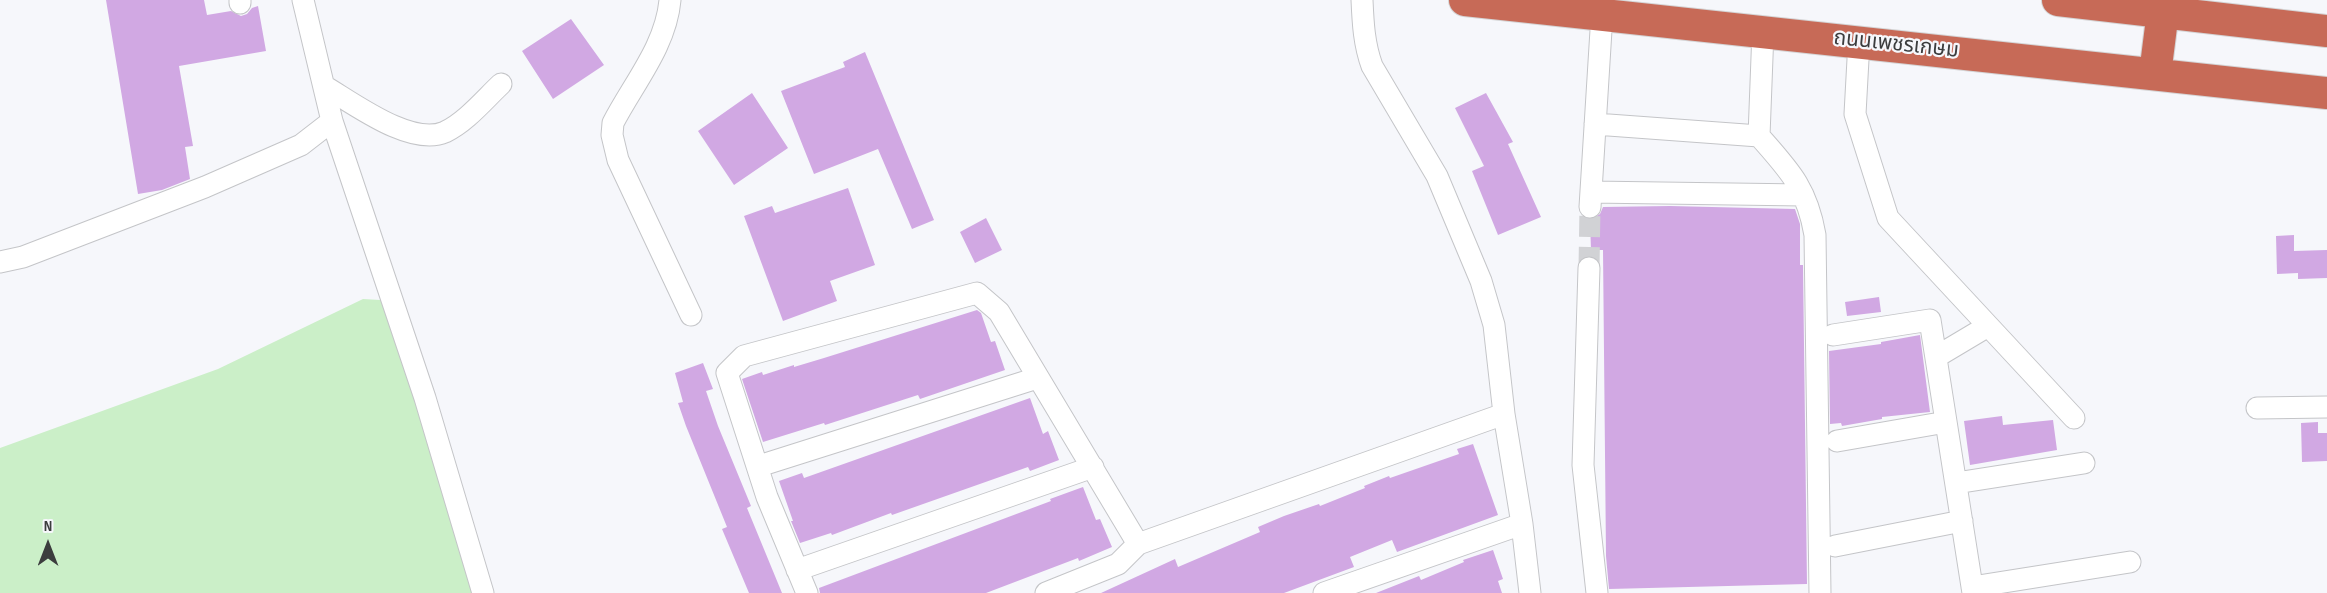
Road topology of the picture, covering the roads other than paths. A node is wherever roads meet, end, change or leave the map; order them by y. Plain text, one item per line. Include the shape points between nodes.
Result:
1 (303, 0) edge
2 (670, 0) edge
3 (1362, 0) edge
4 (1466, 0) edge
5 (2058, 0) edge
6 (2163, 11) junction
7 (1602, 14) junction
8 (1763, 31) junction
9 (2327, 31) edge
10 (1859, 41) junction
11 (2155, 74) junction
12 (501, 84) dead end
13 (324, 86) junction
14 (2327, 93) edge
15 (332, 121) junction
16 (1595, 124) junction
17 (1759, 136) junction
18 (1803, 195) junction
19 (0, 262) edge
20 (1589, 268) tunnel mouth
21 (691, 315) dead end
22 (1988, 326) junction
23 (1833, 335) dead end
24 (1936, 357) junction
25 (1037, 378) junction
26 (2327, 407) edge
27 (2257, 408) dead end
28 (1504, 414) junction
29 (2074, 418) dead end
30 (1946, 422) junction
31 (1837, 441) dead end
32 (2084, 463) dead end
33 (759, 466) junction
34 (1093, 467) junction
35 (1956, 483) junction
36 (1962, 521) junction
37 (1522, 524) junction
38 (1138, 544) junction
39 (1834, 546) dead end
40 (2130, 562) dead end
41 (797, 570) junction
42 (1973, 590) edge
43 (483, 593) edge
44 (807, 593) edge
45 (1046, 593) edge
46 (1324, 593) edge
47 (1530, 593) edge
48 (1597, 593) edge
49 (1820, 593) edge

1 - 13 street
2 - 21 street via 668,21 613,123 612,135 618,160
3 - 28 street via 1365,41 1372,66 1437,176 1481,281 1494,325
4 - 7 highway, ถนนเพชรเกษม
5 - 6 highway
6 - 9 highway
6 - 11 highway
7 - 8 highway, ถนนเพชรเกษม
7 - 16 street
8 - 10 highway, ถนนเพชรเกษม
8 - 17 street
10 - 11 highway, ถนนเพชรเกษม
10 - 22 street via 1855,114 1888,218
11 - 14 highway, ถนนเพชรเกษม
12 - 13 street via 457,124 434,136 382,120
13 - 15 street
15 - 19 street via 301,145 205,187 23,257
15 - 43 street via 425,398
16 - 17 street
16 - 18 street via 1591,200
17 - 18 street via 1791,172
18 - 49 street via 1815,235
20 - 48 street via 1583,465
22 - 24 street
22 - 29 street
23 - 24 street via 1930,320
24 - 30 street
25 - 33 street
25 - 33 street via 999,312 977,293 744,356 727,373
25 - 34 street
26 - 27 street
28 - 37 street
28 - 38 street
30 - 31 street
30 - 35 street
32 - 35 street
33 - 41 street via 767,497
34 - 38 street
34 - 41 street
35 - 36 street
36 - 39 street
36 - 42 street
37 - 46 street
37 - 47 street
38 - 45 street via 1118,564
40 - 42 street
41 - 44 street

